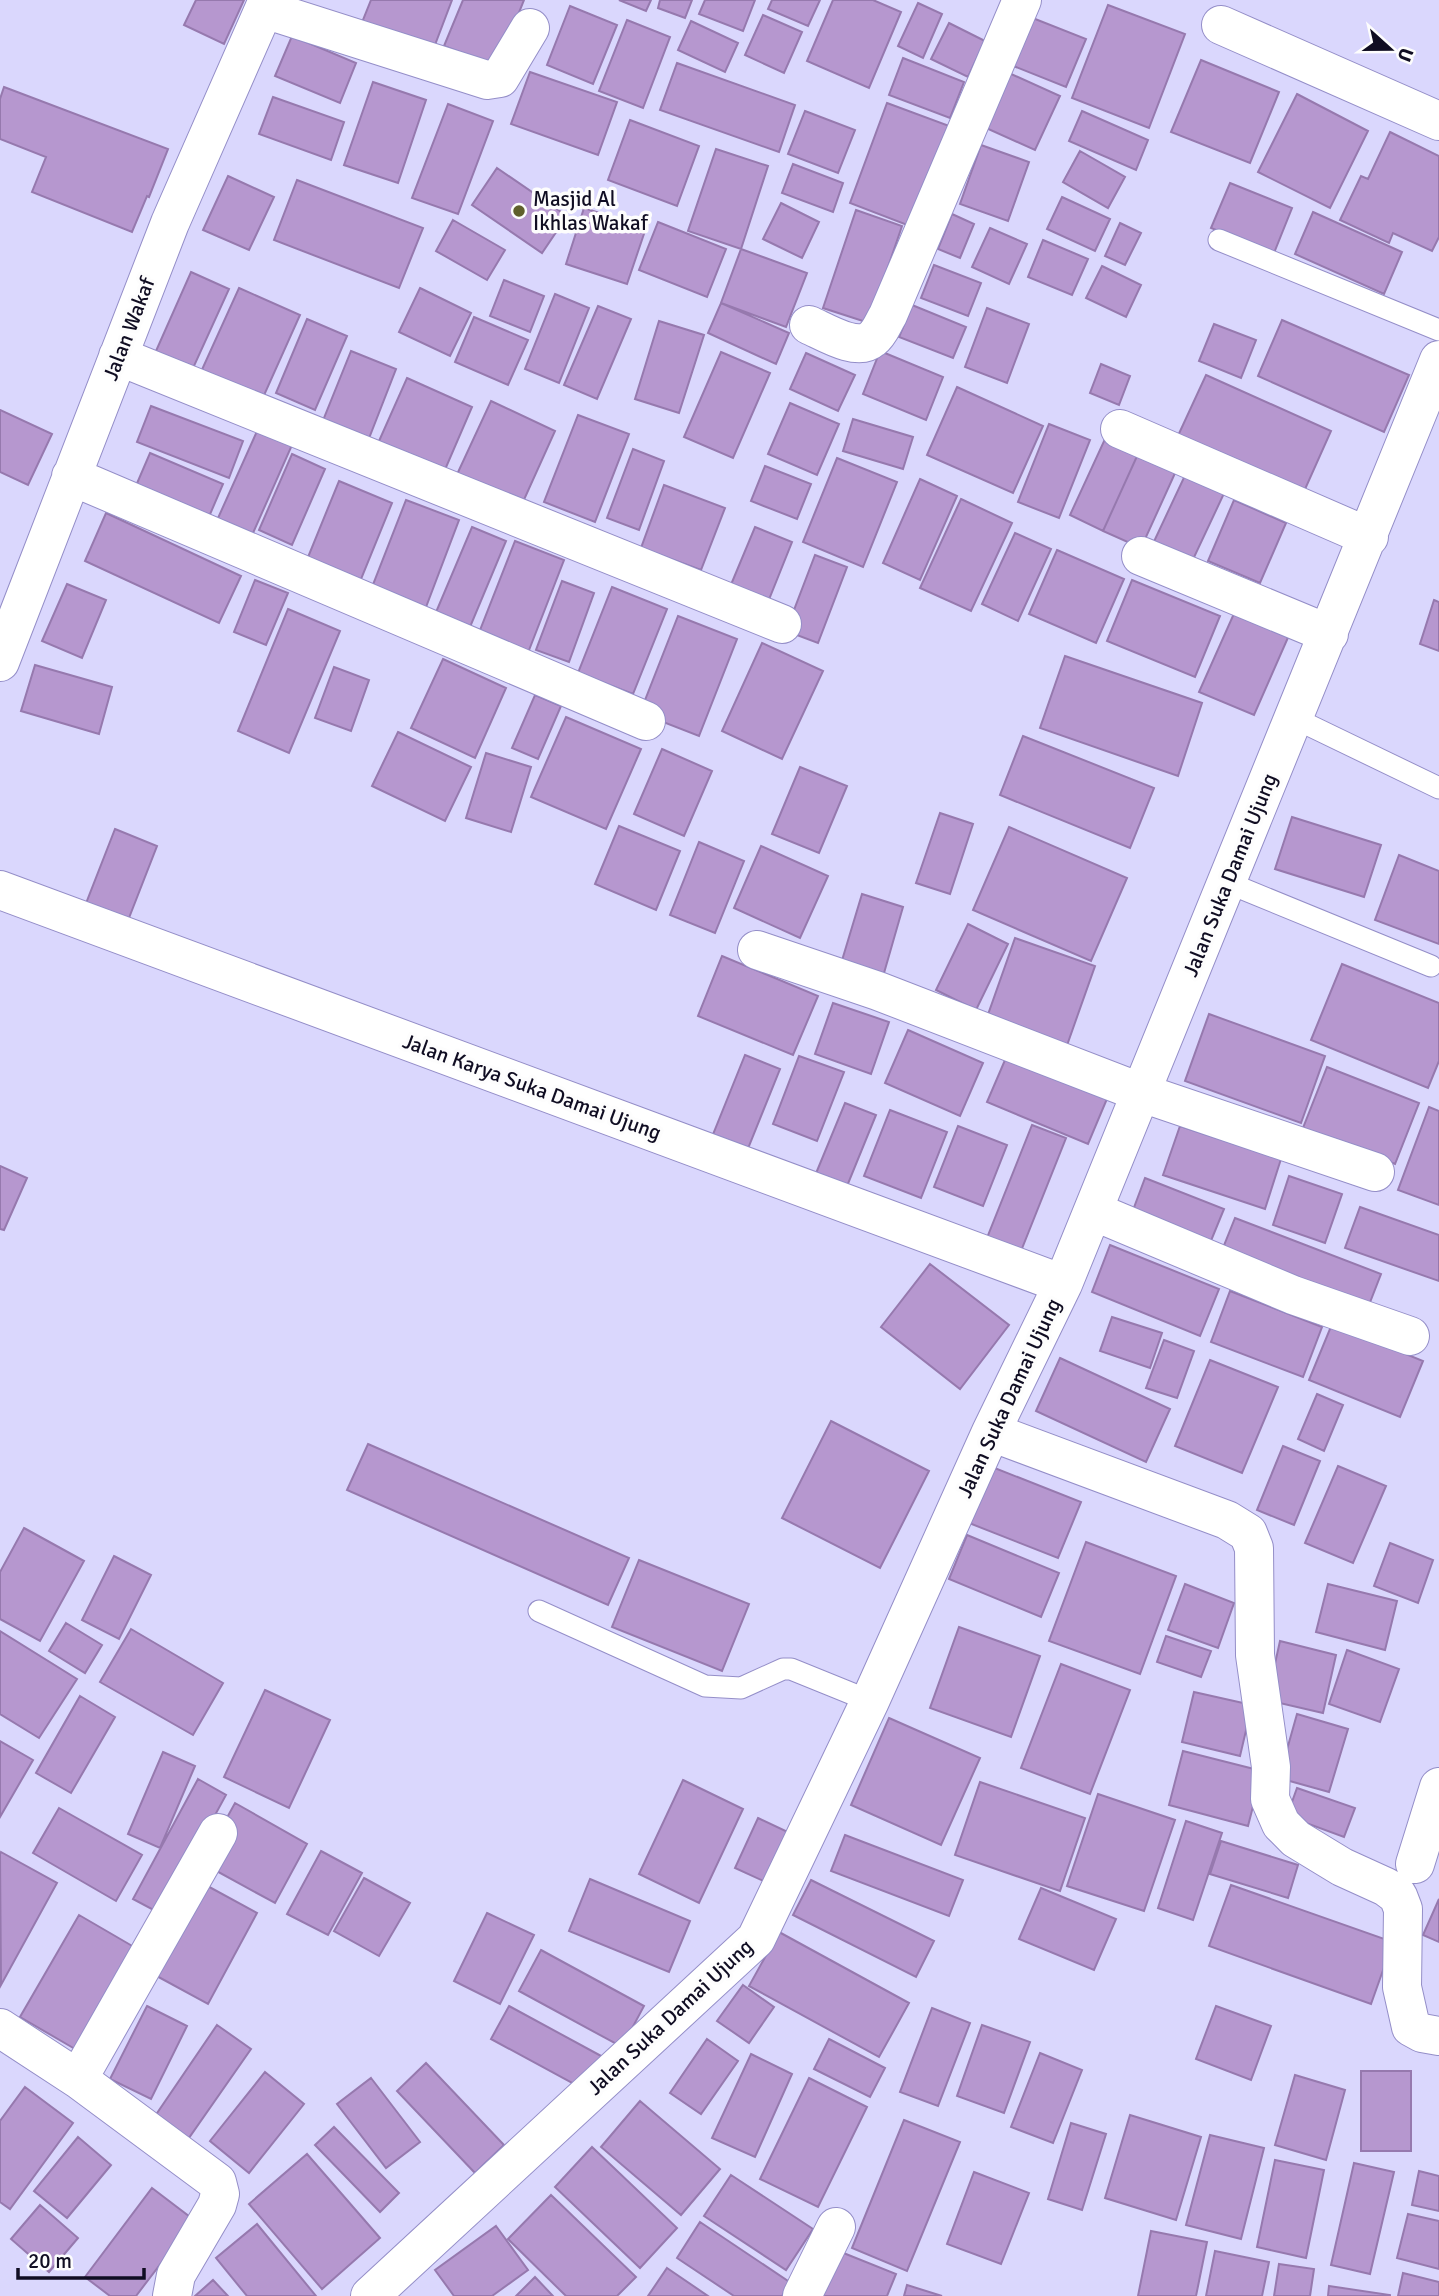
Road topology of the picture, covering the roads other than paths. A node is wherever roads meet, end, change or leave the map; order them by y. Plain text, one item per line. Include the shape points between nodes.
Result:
1 (1021, 0) edge
2 (266, 5) edge
3 (1221, 25) dead end
4 (530, 29) dead end
5 (1439, 121) edge
6 (1219, 240) dead end
7 (809, 325) dead end
8 (1439, 330) edge
9 (118, 356) junction
10 (1439, 360) edge
11 (1120, 429) dead end
12 (71, 477) junction
13 (1369, 537) junction
14 (1141, 555) dead end
15 (782, 624) dead end
16 (1329, 634) junction
17 (0, 662) edge
18 (1294, 718) junction
19 (646, 721) dead end
20 (1439, 788) edge
21 (1227, 882) junction
22 (0, 890) edge
23 (757, 950) dead end
24 (1432, 966) dead end
25 (1142, 1093) junction
26 (1375, 1172) dead end
27 (1093, 1211) junction
28 (1063, 1284) junction
29 (1410, 1336) dead end
30 (991, 1432) junction
31 (539, 1611) dead end
32 (870, 1701) junction
33 (1439, 1787) edge
34 (218, 1833) dead end
35 (1415, 1864) dead end
36 (0, 2028) edge
37 (1439, 2036) edge
38 (78, 2079) junction
39 (836, 2227) dead end
40 (172, 2296) edge
41 (370, 2296) edge
42 (802, 2296) edge

1 - 7 street via 877,334 858,345
2 - 4 street via 487,80 500,78
2 - 9 street, Jalan Wakaf via 170,223
3 - 5 street
6 - 8 lane
9 - 12 street, Jalan Wakaf
9 - 15 street
10 - 13 street, Jalan Suka Damai Ujung
11 - 13 street
12 - 17 street, Jalan Wakaf
12 - 19 street
13 - 16 street, Jalan Suka Damai Ujung
14 - 16 street
16 - 18 street, Jalan Suka Damai Ujung
18 - 20 lane
18 - 21 street, Jalan Suka Damai Ujung
21 - 24 lane
21 - 25 street, Jalan Suka Damai Ujung
22 - 28 street, Jalan Karya Suka Damai Ujung
23 - 25 street via 878,991
25 - 26 street
25 - 27 street, Jalan Suka Damai Ujung
27 - 28 street, Jalan Suka Damai Ujung
27 - 29 street via 1293,1295
28 - 30 street, Jalan Suka Damai Ujung
30 - 32 street, Jalan Suka Damai Ujung
30 - 37 street via 1227,1520 1248,1533 1254,1548 1255,1655 1271,1767 1270,1799 1281,1824 1296,1839 1398,1896 1402,1987 1411,2027
31 - 32 lane via 705,1686 741,1688 791,1669
32 - 41 street, Jalan Suka Damai Ujung via 756,1938
33 - 35 street
34 - 38 street
36 - 38 street
38 - 40 street via 217,2182 217,2205 176,2275
39 - 42 street

